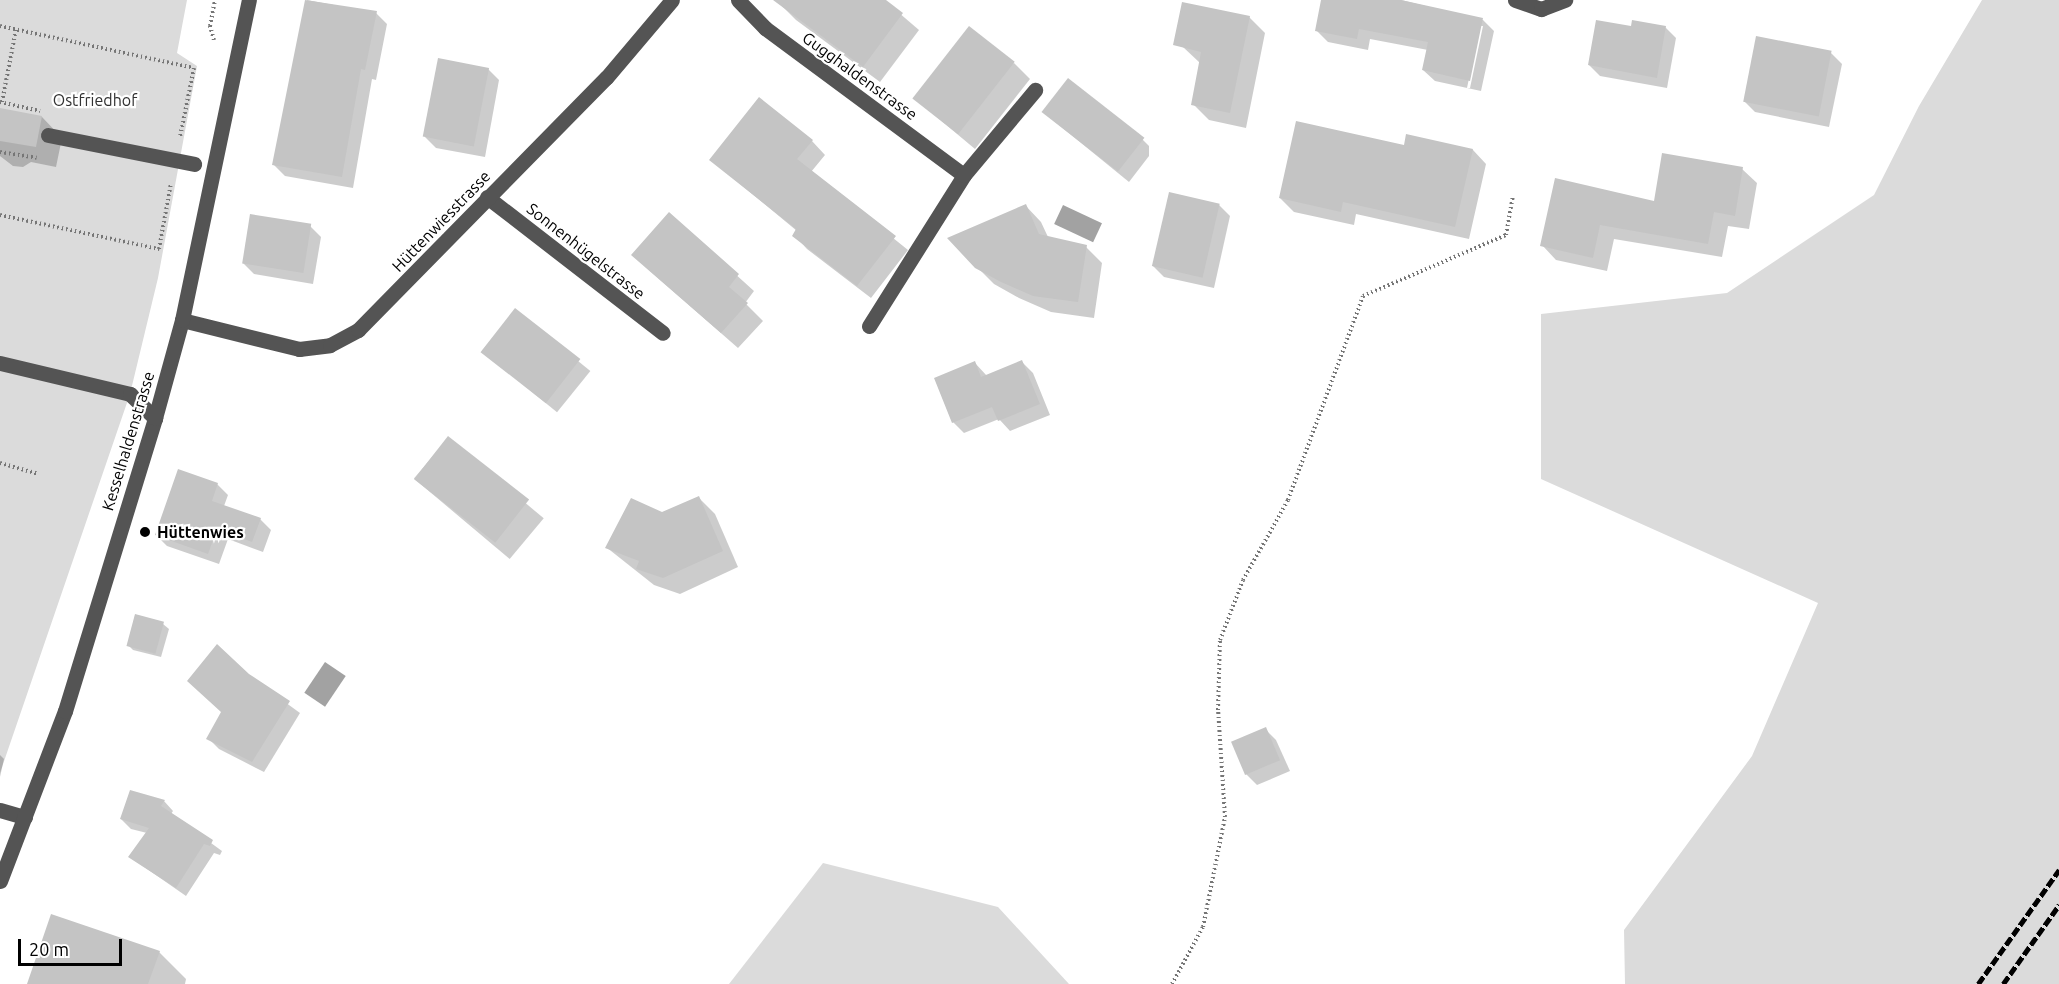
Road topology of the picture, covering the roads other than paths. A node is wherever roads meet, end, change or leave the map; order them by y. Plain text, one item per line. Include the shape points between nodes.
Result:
1 (249, 0) edge
2 (672, 0) edge
3 (738, 0) edge
4 (1515, 0) edge
5 (1565, 0) edge
6 (1035, 90) dead end
7 (48, 135) dead end
8 (194, 165) dead end
9 (964, 175) junction
10 (487, 197) junction
11 (182, 321) junction
12 (868, 326) dead end
13 (663, 333) dead end
14 (0, 363) edge
15 (155, 418) junction
16 (0, 810) edge
17 (25, 817) junction
18 (0, 881) edge

1 - 11 street, Kesselhaldenstrasse
2 - 10 street, Hüttenwiesstrasse via 606,78
3 - 9 street, Gugghaldenstrasse via 765,28
4 - 5 street via 1541,9
6 - 9 street
7 - 8 street
9 - 12 street
10 - 11 street, Hüttenwiesstrasse via 358,330 330,345 299,349 272,345
10 - 13 street, Sonnenhügelstrasse
11 - 15 street, Kesselhaldenstrasse
14 - 15 street via 130,394
15 - 17 street, Kesselhaldenstrasse via 65,711
16 - 17 street
17 - 18 street, Kesselhaldenstrasse

